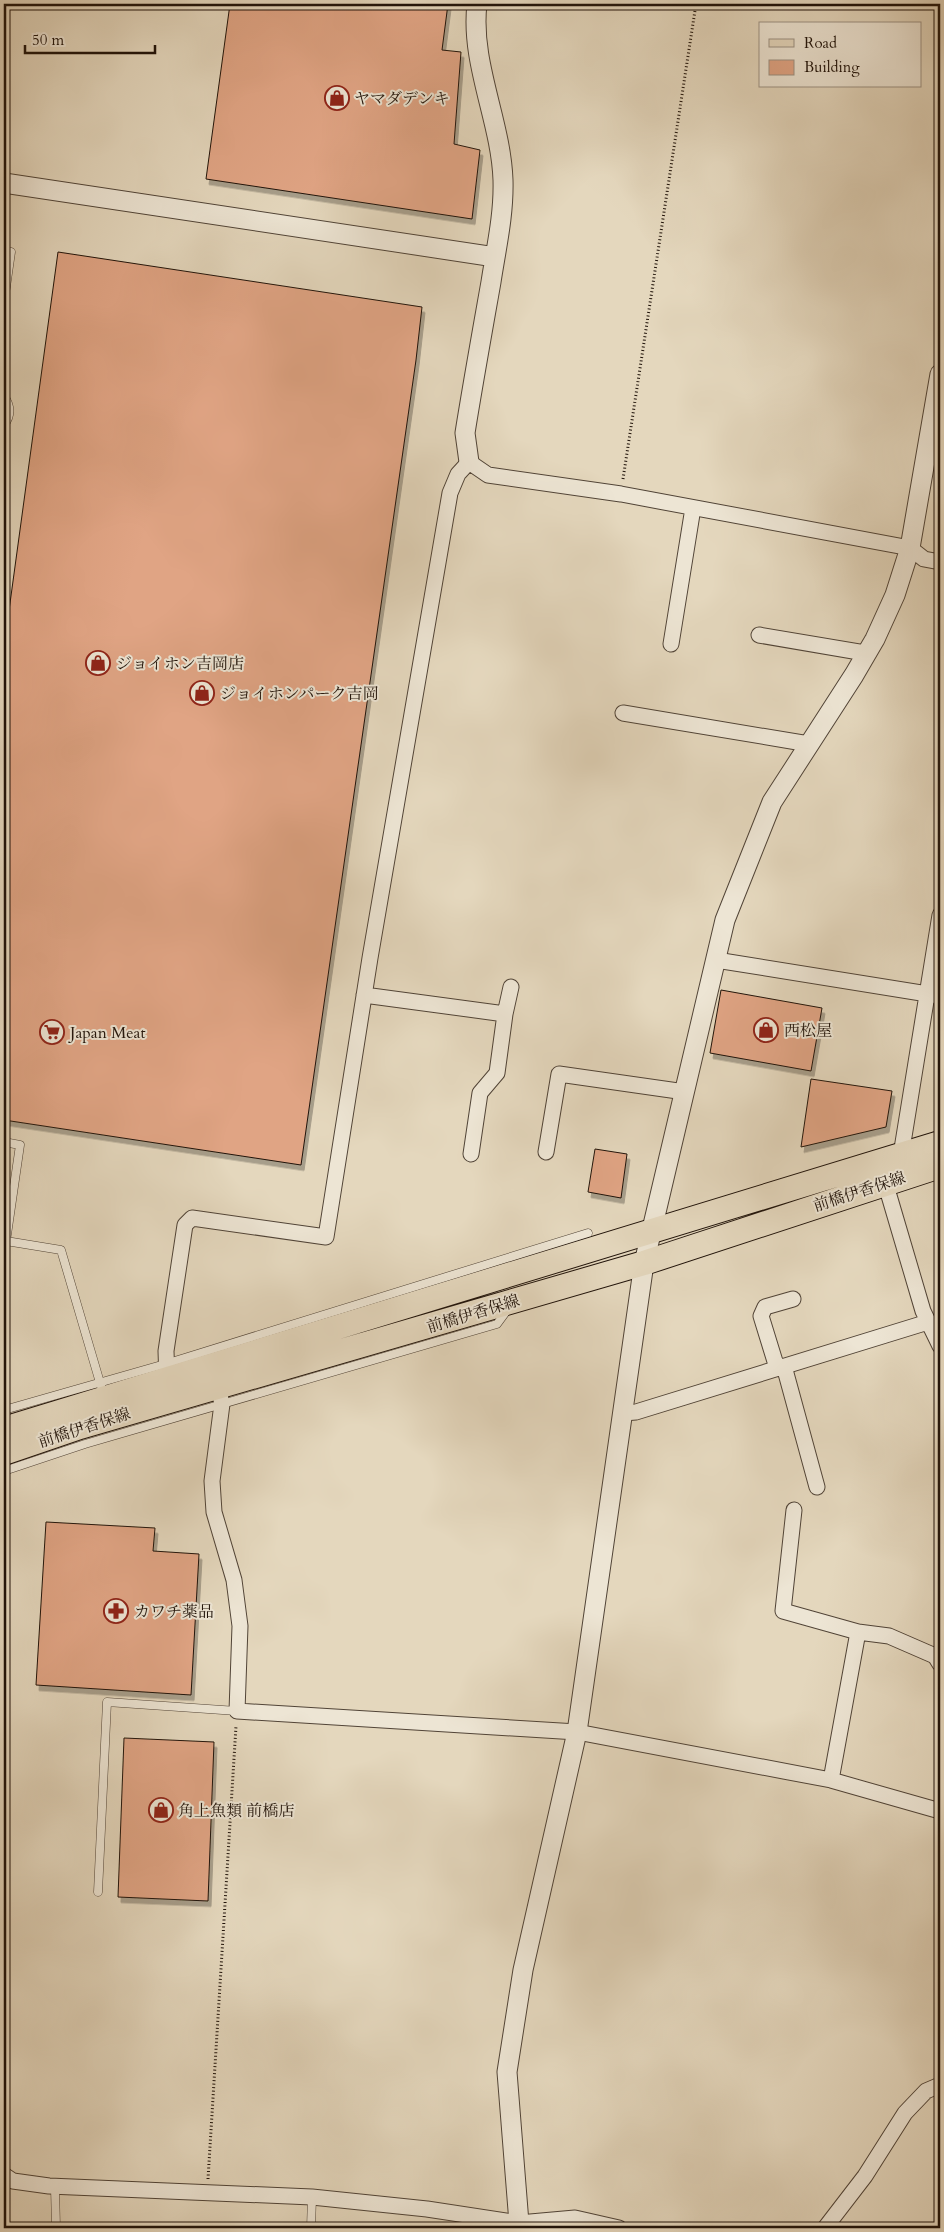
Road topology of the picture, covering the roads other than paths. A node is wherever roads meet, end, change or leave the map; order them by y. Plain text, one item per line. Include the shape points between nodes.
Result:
1 (477, 4) edge
2 (4, 183) edge
3 (11, 252) dead end
4 (495, 256) junction
5 (4, 301) edge
6 (940, 374) edge
7 (4, 396) edge
8 (938, 402) edge
9 (4, 425) edge
10 (469, 462) junction
11 (694, 508) junction
12 (910, 548) junction
13 (940, 562) edge
14 (759, 635) dead end
15 (671, 644) dead end
16 (865, 653) junction
17 (623, 713) dead end
18 (809, 744) junction
19 (940, 915) edge
20 (716, 960) junction
21 (511, 987) dead end
22 (364, 995) junction
23 (934, 995) edge
24 (505, 1014) junction
25 (685, 1092) junction
26 (4, 1142) edge
27 (940, 1143) edge
28 (546, 1152) dead end
29 (471, 1154) dead end
30 (901, 1155) junction
31 (940, 1166) edge
32 (886, 1182) junction
33 (653, 1230) junction
34 (588, 1233) dead end
35 (6, 1241) junction
36 (4, 1255) edge
37 (644, 1263) junction
38 (490, 1272) junction
39 (793, 1299) dead end
40 (928, 1322) junction
41 (940, 1346) edge
42 (277, 1358) junction
43 (781, 1367) junction
44 (166, 1372) junction
45 (103, 1391) junction
46 (220, 1395) junction
47 (4, 1410) edge
48 (623, 1413) junction
49 (4, 1430) edge
50 (83, 1435) junction
51 (4, 1453) edge
52 (4, 1471) edge
53 (817, 1487) dead end
54 (794, 1510) dead end
55 (858, 1632) junction
56 (940, 1664) edge
57 (237, 1711) junction
58 (577, 1732) junction
59 (831, 1780) junction
60 (940, 1811) edge
61 (98, 1892) dead end
62 (940, 2085) edge
63 (4, 2175) edge
64 (55, 2187) junction
65 (312, 2197) junction
66 (586, 2224) edge
67 (519, 2226) edge
68 (56, 2228) edge
69 (310, 2228) edge
70 (619, 2228) edge
71 (825, 2228) edge

1 - 4 street via 475,19 480,62 503,180 501,223
2 - 4 street
3 - 5 lane
4 - 10 street via 465,433
6 - 8 street
7 - 9 lane via 10,412
8 - 12 street
10 - 11 street via 488,475
10 - 22 street via 458,474 450,493
11 - 12 street
11 - 15 street
12 - 13 street via 924,559
12 - 16 street via 895,595
14 - 16 street
16 - 18 street
17 - 18 street
18 - 20 street via 772,802 726,920
19 - 23 street
20 - 23 street
20 - 25 street
21 - 24 street
22 - 24 street
22 - 44 street via 326,1237 192,1218 185,1225
23 - 30 street
24 - 29 street via 497,1073 480,1093
25 - 28 street via 559,1074
25 - 33 street
26 - 35 lane via 20,1145
27 - 30 main road, 前橋伊香保線
30 - 33 main road, 前橋伊香保線
31 - 32 main road, 前橋伊香保線
32 - 37 main road, 前橋伊香保線
32 - 40 street
33 - 37 street
33 - 38 main road, 前橋伊香保線
34 - 38 lane
35 - 36 lane
35 - 45 lane via 61,1250
37 - 42 main road, 前橋伊香保線 via 432,1326
37 - 48 street
38 - 42 main road, 前橋伊香保線
39 - 43 street via 765,1307 761,1316
40 - 41 street
40 - 43 street
42 - 44 main road, 前橋伊香保線
42 - 46 main road, 前橋伊香保線
43 - 48 street via 636,1412
43 - 53 street
44 - 45 main road, 前橋伊香保線
45 - 47 lane
45 - 49 main road, 前橋伊香保線
46 - 50 main road, 前橋伊香保線
46 - 57 street via 212,1482 214,1512 234,1580 240,1626
48 - 58 street
50 - 51 main road, 前橋伊香保線
50 - 52 lane
54 - 55 street via 783,1611
55 - 56 street via 888,1636 935,1656
55 - 59 street
57 - 58 street
57 - 61 lane via 107,1702
58 - 59 street
58 - 67 street via 523,1970 507,2072
59 - 60 street
62 - 71 street via 926,2091 905,2113 865,2176
63 - 64 street via 13,2181
64 - 65 street
64 - 68 lane
65 - 67 street via 427,2209
65 - 69 lane
66 - 67 street via 575,2218
66 - 70 street

